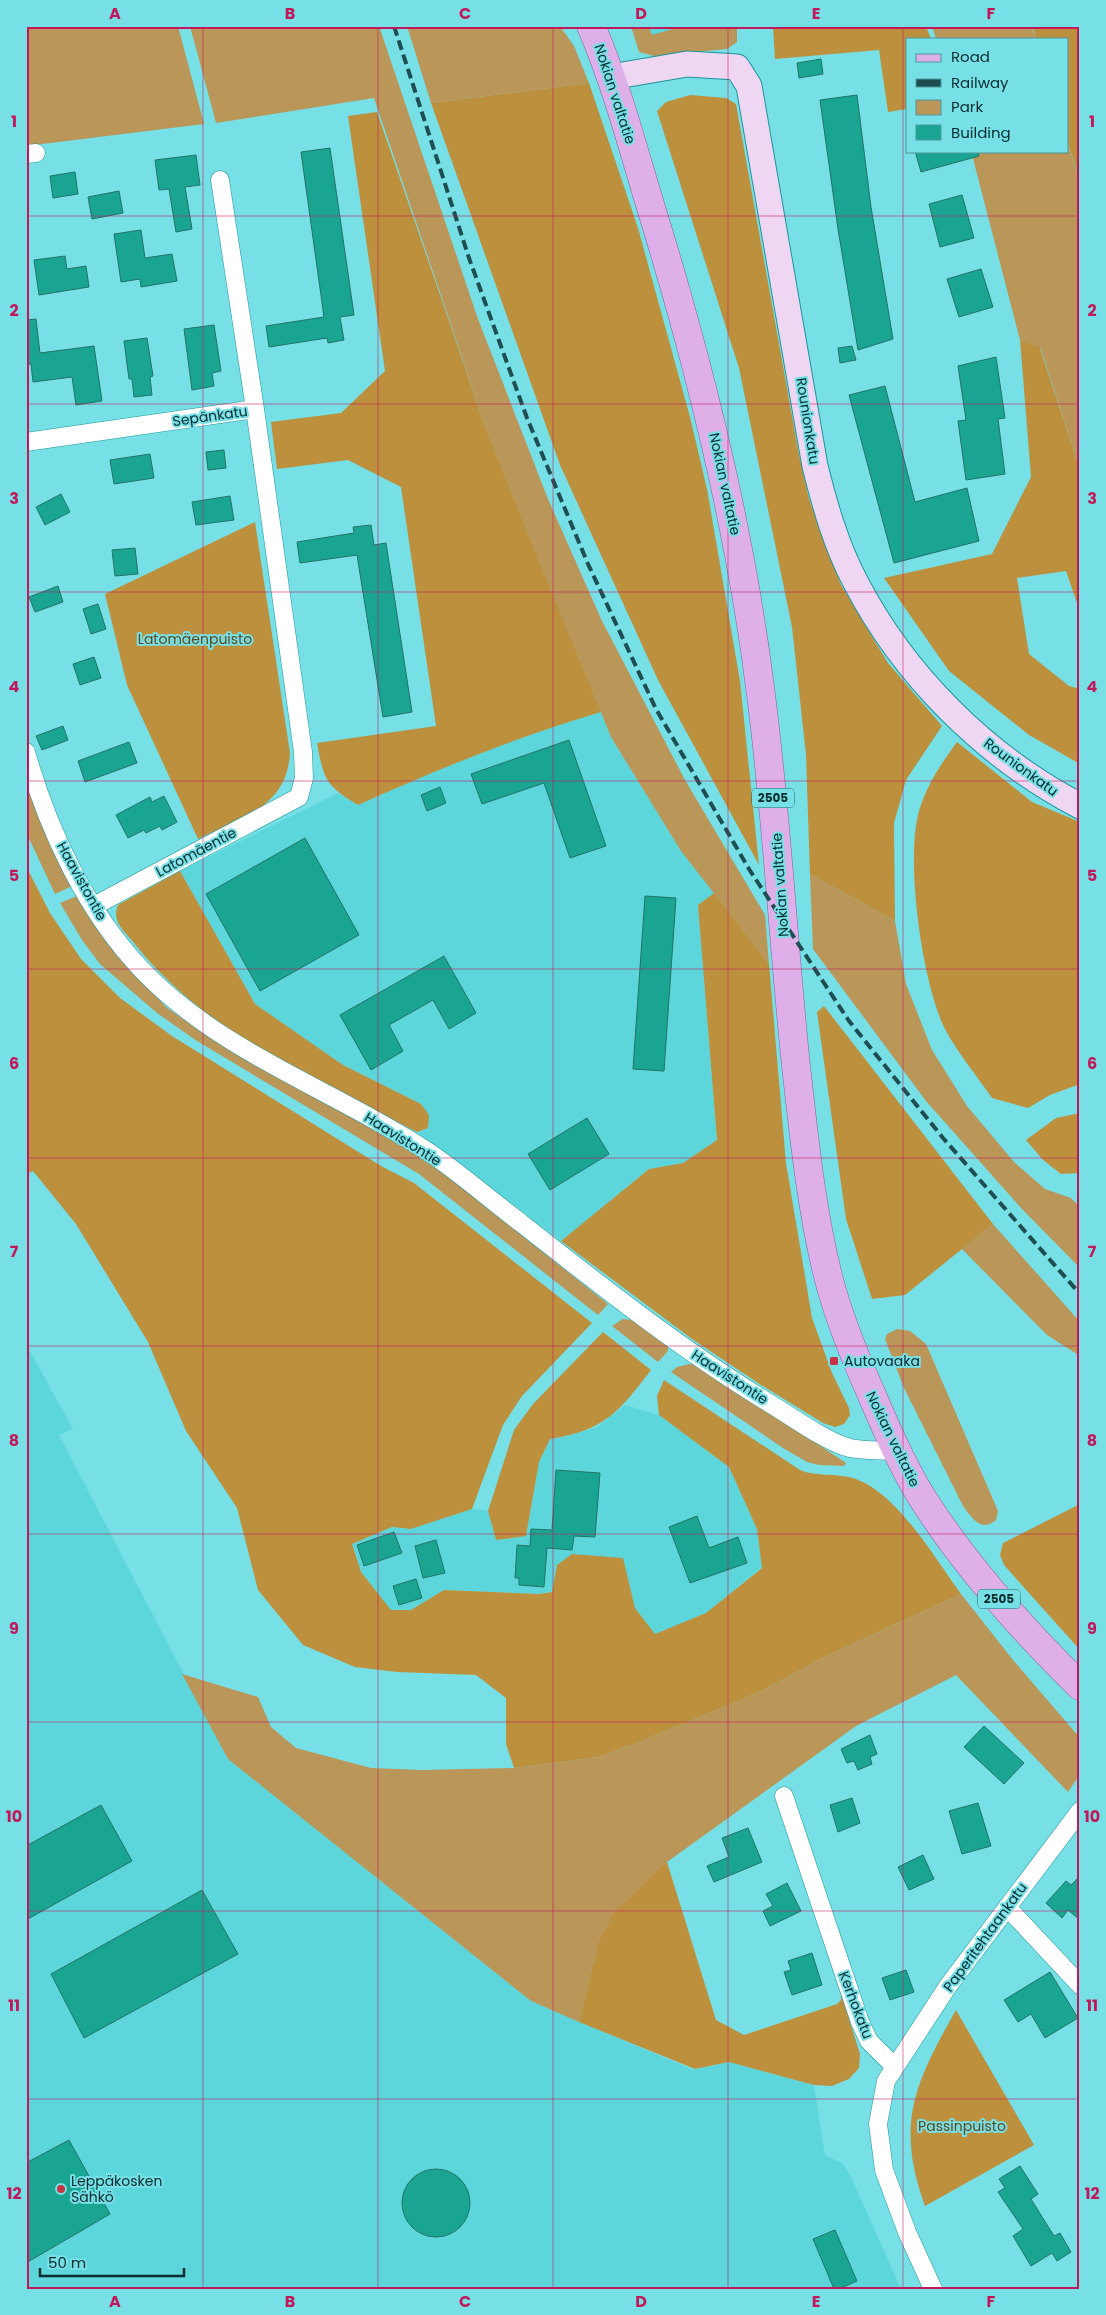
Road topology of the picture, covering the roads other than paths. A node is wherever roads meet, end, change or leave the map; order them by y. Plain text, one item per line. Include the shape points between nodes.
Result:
1 (591, 26) edge
2 (611, 77) junction
3 (220, 180) dead end
4 (255, 409) junction
5 (26, 442) edge
6 (26, 752) edge
7 (1080, 806) edge
8 (94, 906) junction
9 (896, 1451) junction
10 (1080, 1686) edge
11 (784, 1796) dead end
12 (1080, 1811) edge
13 (1006, 1907) junction
14 (1080, 1985) edge
15 (894, 2066) junction
16 (933, 2289) edge

1 - 2 main road, Nokian valtatie / 2505
2 - 7 main road, Rounionkatu via 687,64 737,67 751,92 815,466 825,505 848,567 905,659 959,721 1044,787
2 - 9 main road, Nokian valtatie / 2505 via 665,252 714,430 741,560 775,814 785,957 802,1114 828,1277 855,1356
3 - 4 street, Sepänkatu
4 - 5 street, Sepänkatu
4 - 8 street, Latomäentie via 303,752 304,778 299,797
6 - 8 street, Haavistontie via 51,822
8 - 9 street, Haavistontie via 116,940 141,969 207,1026 425,1150 621,1302 756,1395 836,1443 851,1448
9 - 10 main road, Nokian valtatie / 2505 via 962,1557 1036,1642
11 - 15 street, Kerhokatu via 860,2022 869,2042
12 - 13 street, Paperitehtaankatu
13 - 14 street
13 - 15 street, Paperitehtaankatu
15 - 16 street via 886,2081 878,2124 884,2170

